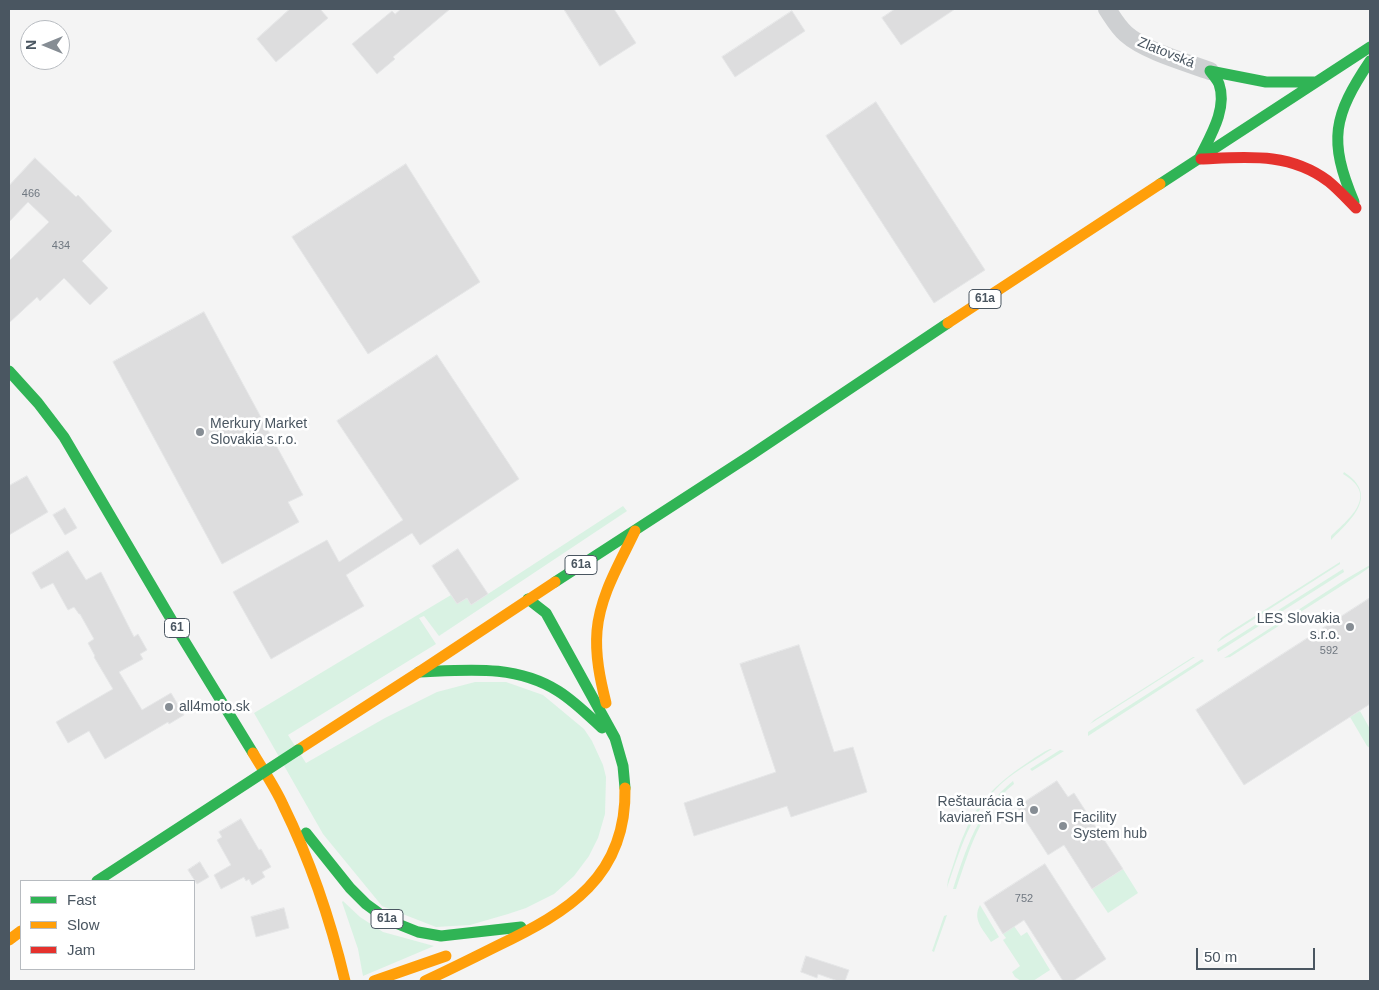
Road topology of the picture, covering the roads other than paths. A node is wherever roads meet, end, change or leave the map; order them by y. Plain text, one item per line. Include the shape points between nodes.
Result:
1 (1107, 9) edge
2 (1370, 47) edge
3 (1370, 61) edge
4 (1210, 70) junction
5 (1316, 82) junction
6 (1199, 159) junction
7 (9, 372) edge
8 (635, 531) junction
9 (528, 599) junction
10 (530, 615) dead end
11 (564, 669) dead end
12 (419, 672) junction
13 (615, 738) junction
14 (283, 804) junction
15 (99, 880) edge
16 (540, 925) junction
17 (20, 932) edge
18 (9, 940) edge
19 (471, 947) dead end
20 (454, 953) dead end
21 (502, 957) dead end
22 (345, 981) edge
23 (374, 981) edge
24 (425, 981) edge

1 - 4 street, Zlatovská via 1117,26 1138,43
2 - 5 main road, 61a
3 - 6 main road via 1343,108 1338,130 1339,156 1356,208 1327,180 1285,159 1260,156
4 - 5 main road via 1266,82
4 - 6 main road via 1219,84 1221,101 1218,118
5 - 6 main road, 61a
6 - 8 main road, 61a
7 - 14 main road, 61 via 64,438
8 - 9 main road, 61a
8 - 13 main road, 61a via 609,586 596,629 599,676
9 - 10 main road
9 - 12 main road, 61a
9 - 13 main road, 61a via 546,613
11 - 13 main road, 61a
12 - 13 main road via 486,670 522,674 551,686
12 - 15 main road, 61a, bridge
13 - 16 main road, 61a via 626,785 623,821 609,862 576,901
14 - 16 main road, 61a via 350,888 388,920 418,932 441,936
14 - 22 main road, 61 via 317,886
16 - 19 main road, 61a
16 - 21 main road, 61a
16 - 24 main road, 61a
17 - 18 main road
20 - 23 main road

